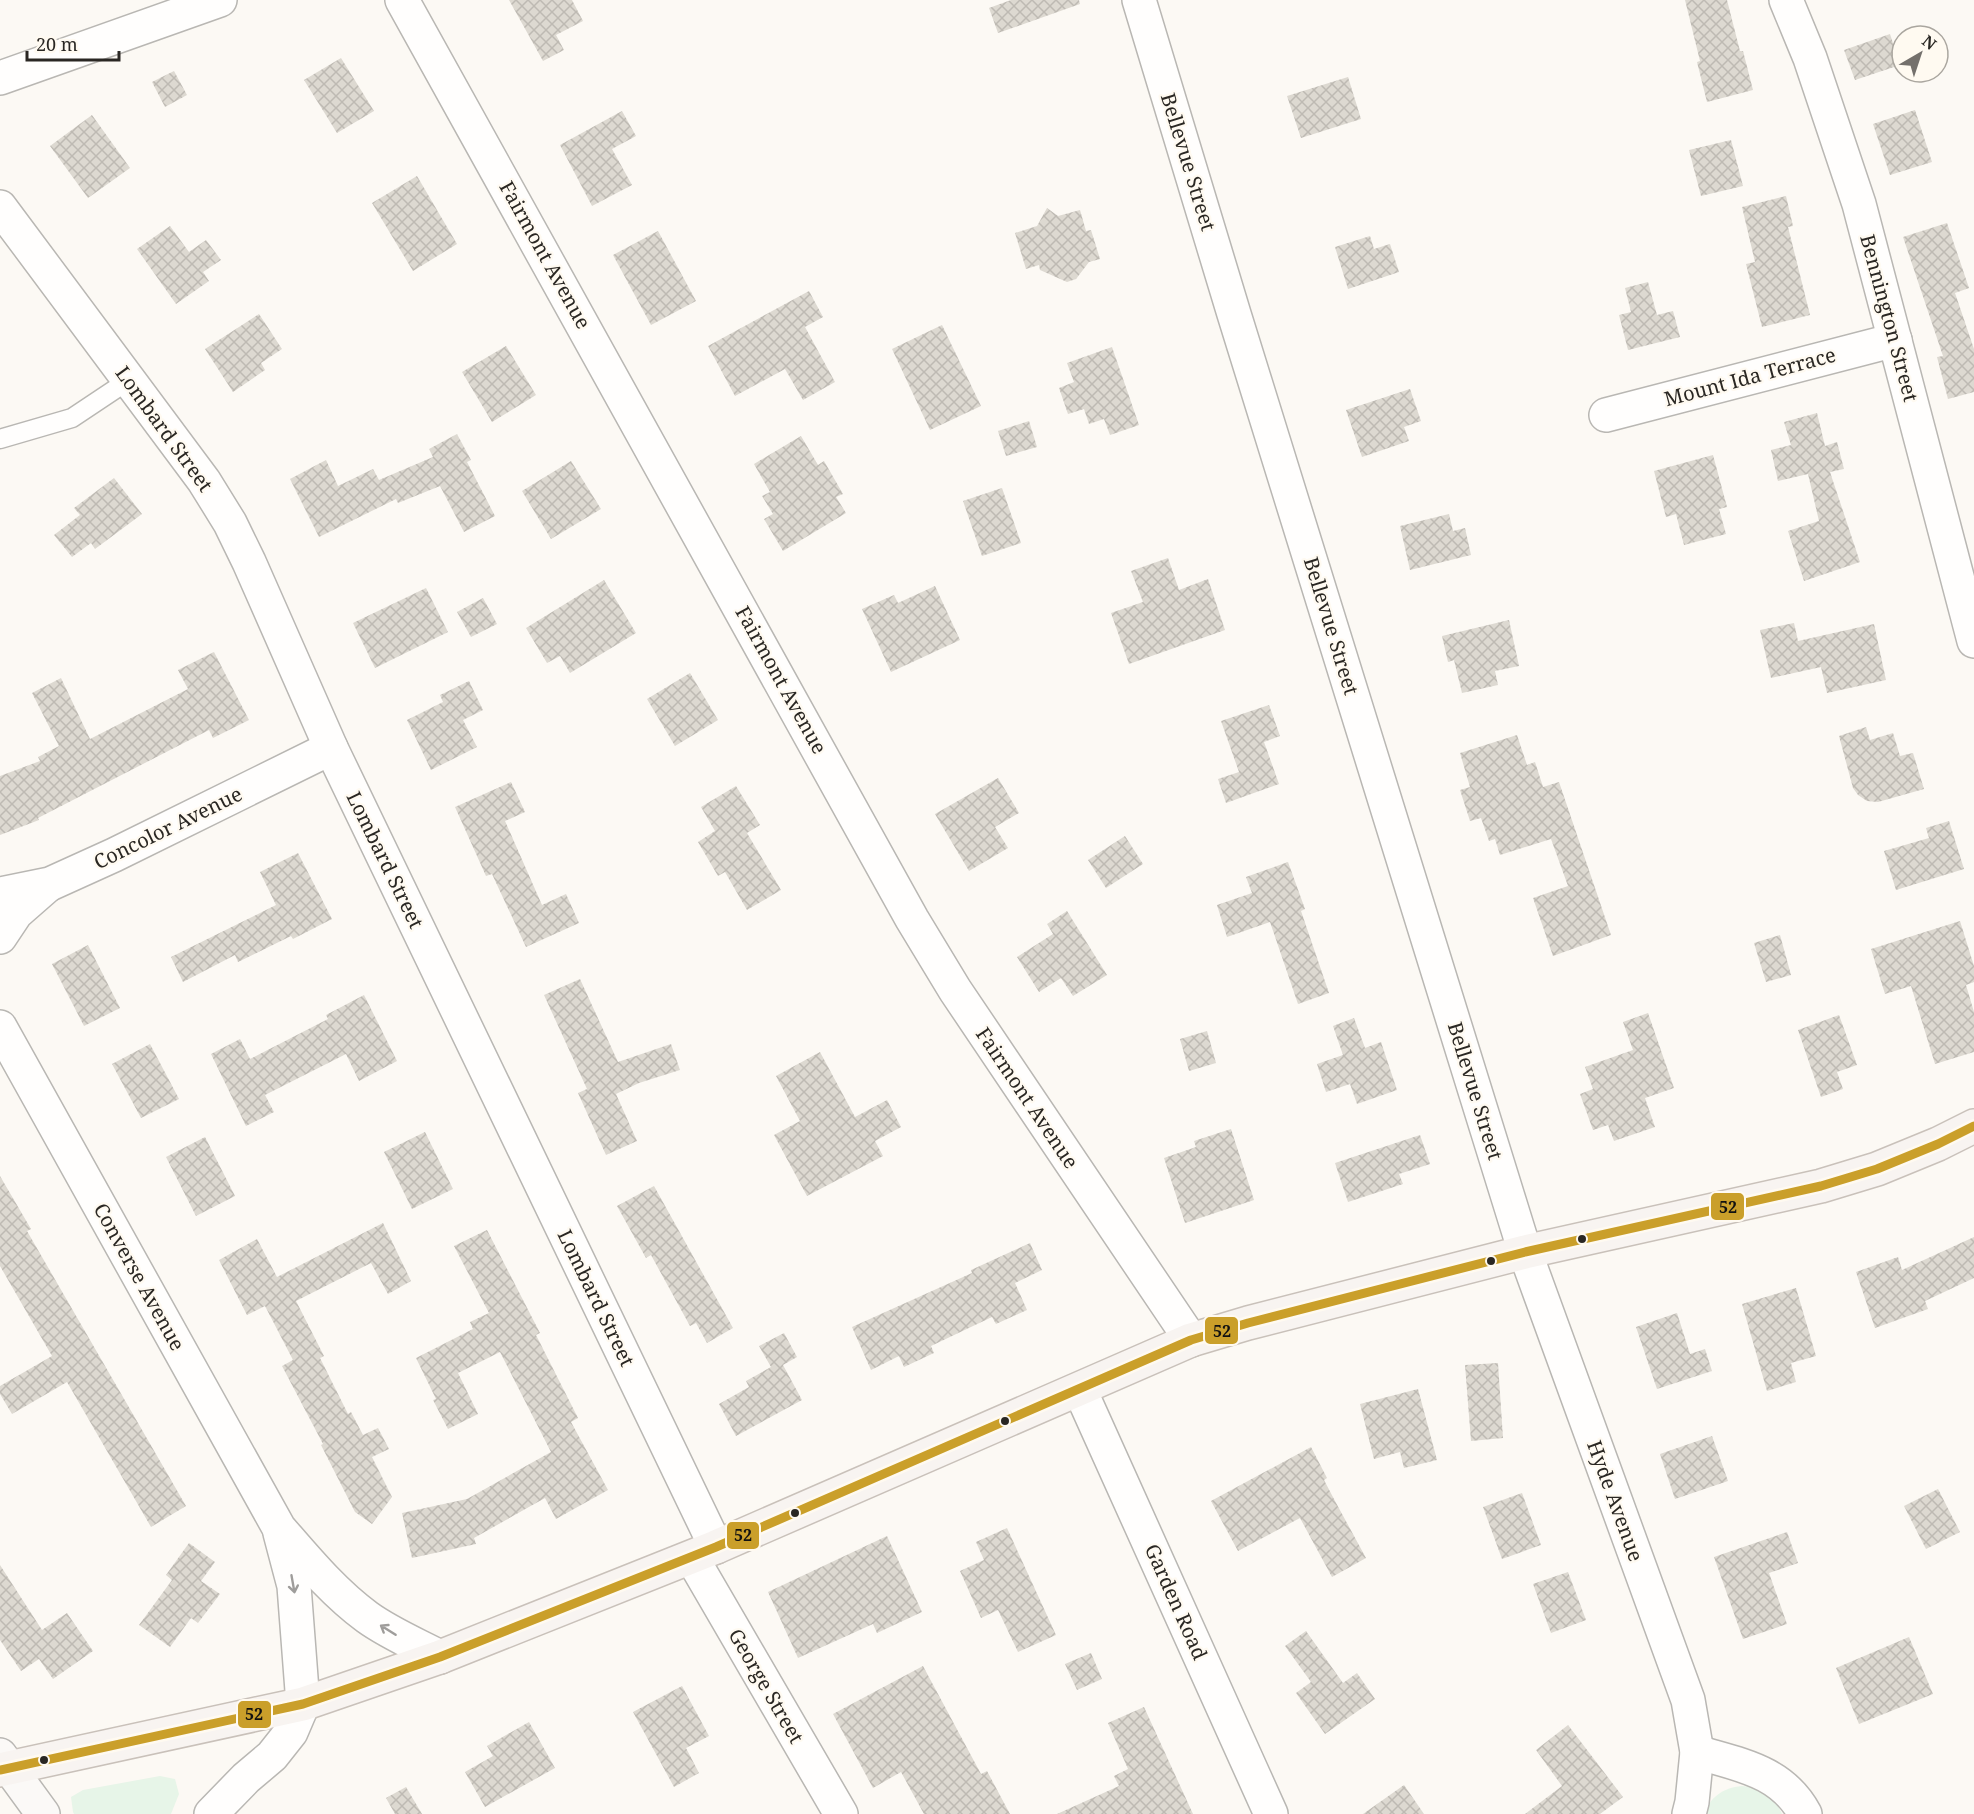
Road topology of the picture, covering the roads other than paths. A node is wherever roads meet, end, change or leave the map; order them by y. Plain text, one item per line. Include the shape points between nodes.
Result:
1 (220, 0) edge
2 (402, 0) edge
3 (1138, 0) edge
4 (1786, 0) edge
5 (0, 78) edge
6 (0, 207) edge
7 (1895, 340) junction
8 (129, 380) junction
9 (1606, 415) dead end
10 (0, 439) edge
11 (1974, 641) edge
12 (331, 748) junction
13 (50, 884) junction
14 (0, 894) edge
15 (0, 937) edge
16 (0, 1027) edge
17 (1974, 1126) edge
18 (1525, 1252) junction
19 (1191, 1340) junction
20 (1080, 1390) junction
21 (279, 1528) junction
22 (704, 1553) junction
23 (440, 1657) junction
24 (303, 1704) junction
25 (1697, 1752) junction
26 (3, 1764) edge
27 (43, 1814) edge
28 (211, 1814) edge
29 (841, 1814) edge
30 (1271, 1814) edge
31 (1689, 1814) edge
32 (1804, 1814) edge

1 - 5 street
2 - 19 street, Fairmont Avenue via 918,929 968,1010
3 - 18 street, Bellevue Street
4 - 7 street, Bennington Street via 1810,58 1859,204
6 - 8 street, Lombard Street
7 - 9 street, Mount Ida Terrace
7 - 11 street, Bennington Street
8 - 10 lane via 72,418
8 - 12 street, Lombard Street via 230,523
12 - 13 street, Concolor Avenue
12 - 22 street, Lombard Street
13 - 14 street, Concolor Avenue
13 - 15 street via 16,913
16 - 21 street, Converse Avenue
17 - 18 main road via 1876,1169 1821,1186
18 - 19 main road
18 - 25 street, Hyde Avenue via 1688,1700
19 - 20 main road
20 - 22 main road
20 - 30 street, Garden Road
23 -> 21 street, Converse Avenue via 367,1617 323,1578
21 -> 24 street, Converse Avenue via 294,1586
22 - 23 main road
22 - 29 street, George Street
23 - 24 main road
24 - 26 main road
24 - 28 street via 291,1732 272,1756
25 - 31 street, Hyde Avenue
25 - 32 street via 1777,1780 1796,1798
26 - 27 street

